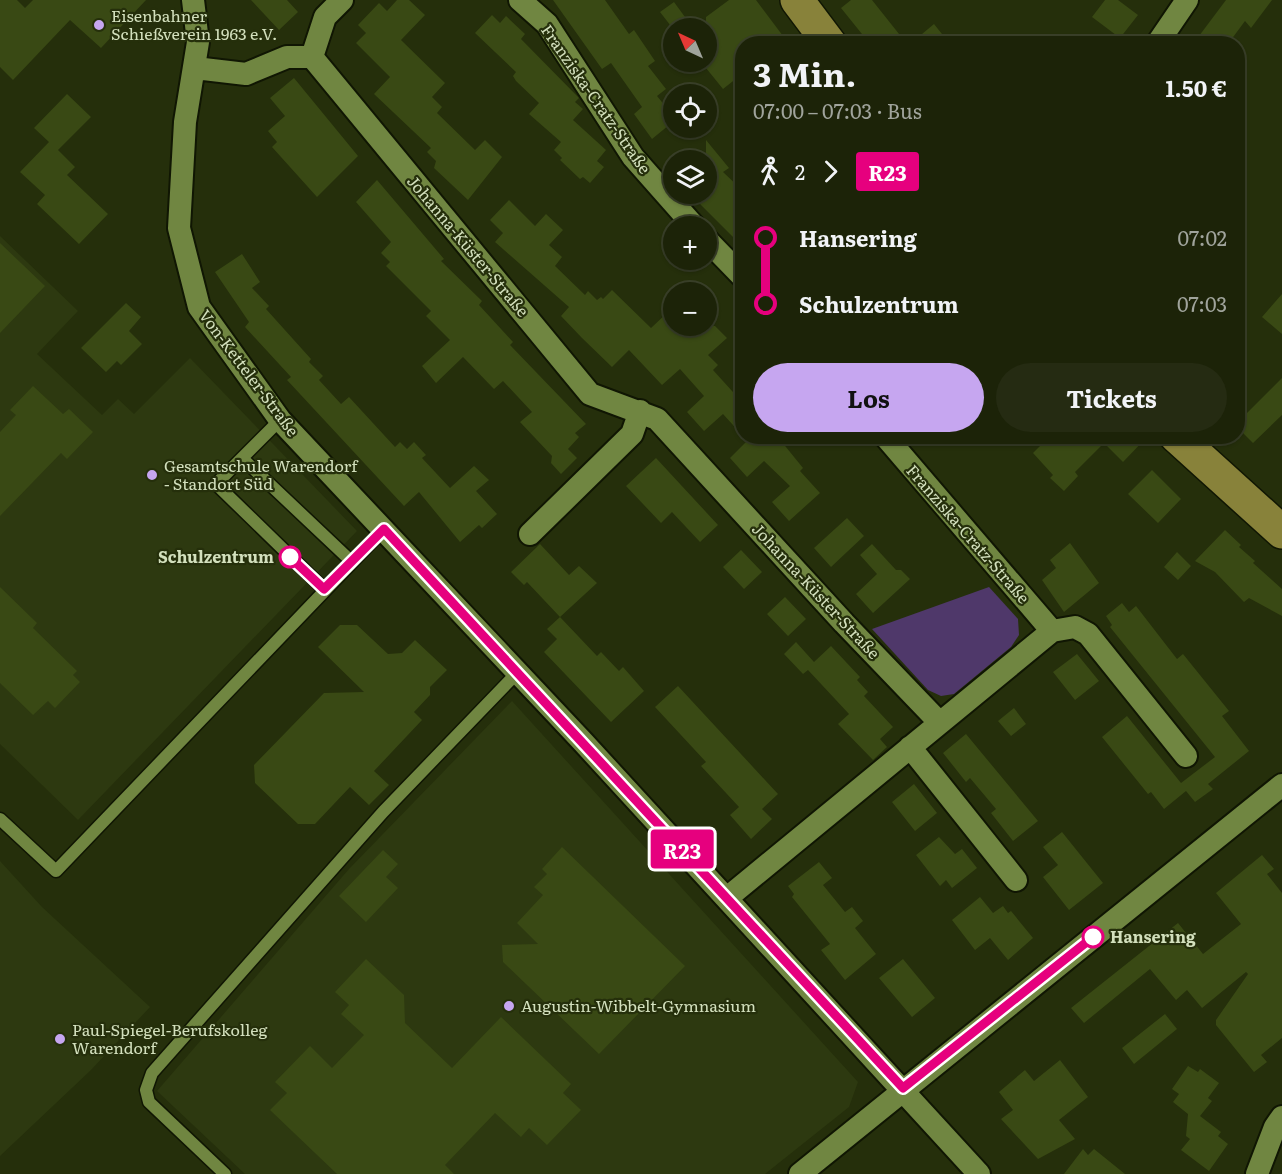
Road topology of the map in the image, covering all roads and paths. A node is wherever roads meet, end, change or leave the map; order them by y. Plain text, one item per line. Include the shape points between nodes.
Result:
1 (193, 0) edge
2 (342, 0) edge
3 (520, 0) edge
4 (797, 0) edge
5 (1187, 0) edge
6 (824, 36) edge
7 (1162, 36) edge
8 (312, 57) junction
9 (195, 68) junction
10 (685, 216) edge
11 (717, 250) edge
12 (735, 269) edge
13 (640, 411) junction
14 (280, 420) junction
15 (892, 444) edge
16 (1185, 444) edge
17 (242, 458) junction
18 (384, 529) junction
19 (1282, 532) edge
20 (530, 534) dead end
21 (351, 561) junction
22 (324, 589) junction
23 (1052, 631) junction
24 (517, 673) junction
25 (939, 722) junction
26 (910, 747) junction
27 (1186, 756) dead end
28 (1282, 785) edge
29 (0, 819) edge
30 (1016, 880) dead end
31 (727, 898) junction
32 (903, 1088) junction
33 (1282, 1117) edge
34 (225, 1174) edge
35 (800, 1174) edge
36 (980, 1174) edge
37 (1257, 1174) edge

1 - 9 street, Von-Ketteler-Straße via 198,42
2 - 8 street via 325,17
3 - 10 street, Franziska-Cratz-Straße via 547,24 633,157
4 - 6 street
5 - 7 street
8 - 9 street via 287,57 246,74
8 - 13 street, Johanna-Küster-Straße via 590,394
9 - 14 street, Von-Ketteler-Straße via 185,122 179,228 199,307
11 - 12 street
13 - 20 street via 632,434
13 - 25 street, Johanna-Küster-Straße via 657,419
14 - 17 lane
14 - 18 street, Von-Ketteler-Straße
15 - 23 street, Franziska-Cratz-Straße
16 - 19 street
17 - 21 lane
17 - 22 lane via 216,484
18 - 21 lane
18 - 24 street, Von-Ketteler-Straße
21 - 22 lane
22 - 29 lane via 56,871
23 - 25 street
23 - 27 street via 1075,627 1088,634
24 - 31 street, Von-Ketteler-Straße
24 - 34 lane via 383,812 152,1073 146,1090 149,1102
25 - 26 street
26 - 30 street
26 - 31 street
28 - 32 street
31 - 32 street, Von-Ketteler-Straße
32 - 35 street
32 - 36 street
33 - 37 street

